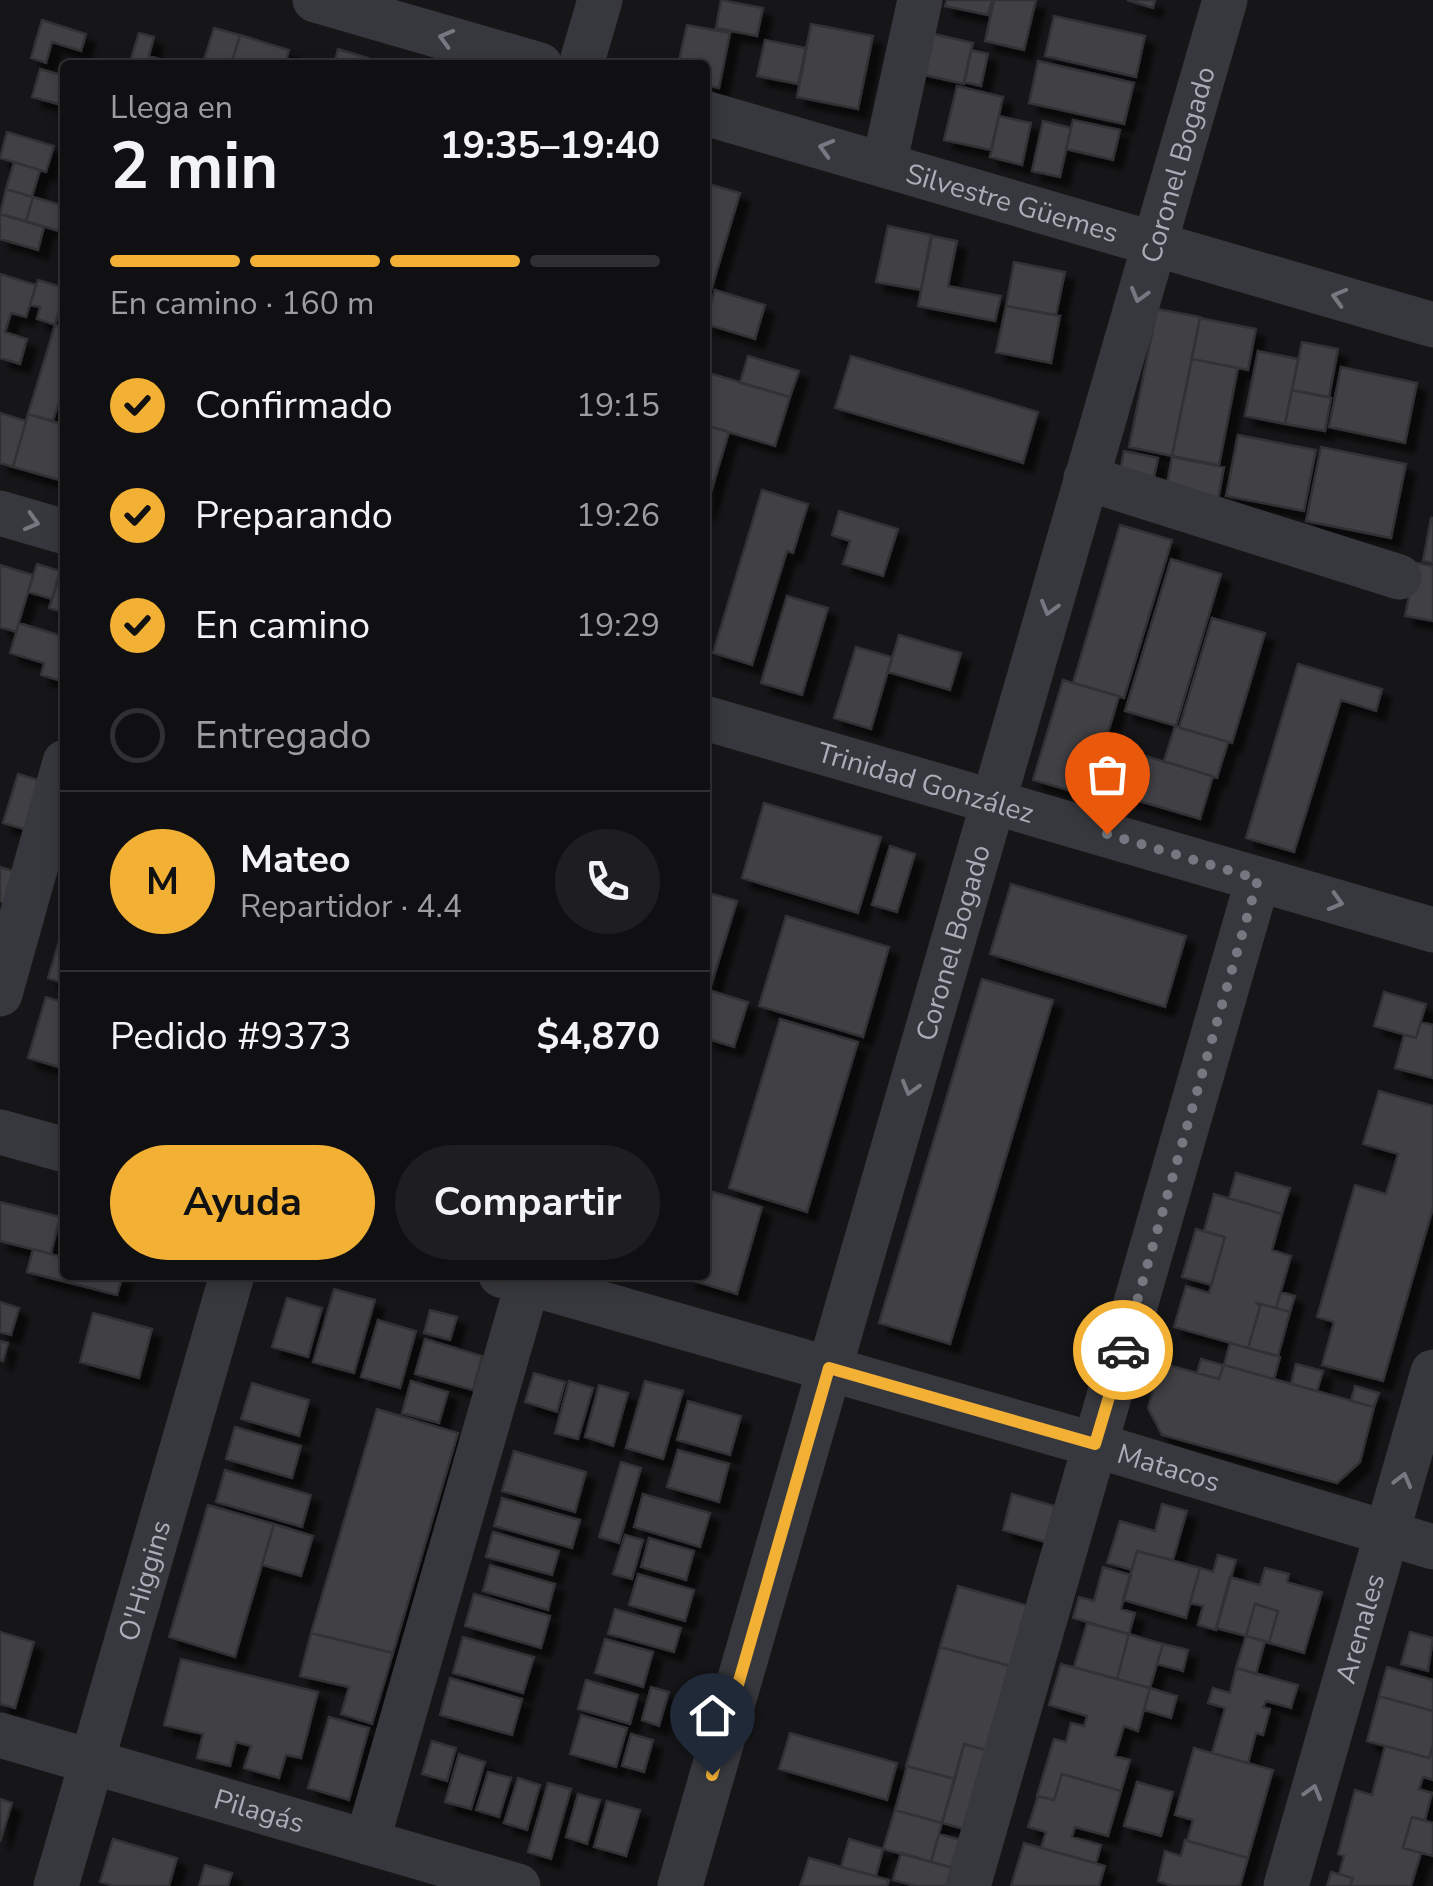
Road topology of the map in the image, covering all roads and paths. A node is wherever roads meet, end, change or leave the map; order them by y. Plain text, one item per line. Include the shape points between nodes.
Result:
1 (315, 0) edge
2 (600, 0) edge
3 (920, 0) edge
4 (1225, 0) edge
5 (523, 60) edge
6 (582, 60) edge
7 (710, 114) edge
8 (884, 164) junction
9 (1155, 242) junction
10 (1433, 325) edge
11 (1086, 478) junction
12 (0, 513) edge
13 (60, 531) edge
14 (1399, 577) dead end
15 (710, 719) edge
16 (60, 780) edge
17 (993, 802) junction
18 (1258, 879) junction
19 (1433, 930) edge
20 (0, 994) edge
21 (0, 1132) edge
22 (60, 1149) edge
23 (231, 1280) edge
24 (519, 1280) edge
25 (527, 1280) edge
26 (829, 1368) junction
27 (1433, 1372) edge
28 (1095, 1444) junction
29 (1388, 1535) junction
30 (1433, 1547) edge
31 (0, 1735) edge
32 (92, 1762) junction
33 (367, 1842) junction
34 (56, 1886) edge
35 (518, 1886) edge
36 (680, 1886) edge
37 (968, 1886) edge
38 (1286, 1886) edge

5 -> 1 street
2 - 6 street
3 - 8 street
4 - 9 street, Coronel Bogado
8 -> 7 street, Silvestre Güemes
8 - 9 street, Silvestre Güemes
10 -> 9 street, Silvestre Güemes
9 -> 11 street, Coronel Bogado
11 - 14 street
11 -> 17 street, Coronel Bogado
12 -> 13 street
15 - 17 street, Trinidad González
16 - 20 street
17 - 18 street, Trinidad González
17 -> 26 street, Coronel Bogado
18 -> 19 street, Trinidad González
18 - 28 street
21 - 22 street
23 - 32 street, O'Higgins
24 - 33 street
25 - 26 street, Matacos
26 - 28 street, Matacos
26 - 36 street, Coronel Bogado
29 -> 27 street, Arenales
28 - 29 street, Matacos
28 - 37 street
29 - 30 street, Matacos
38 -> 29 street, Arenales
31 - 32 street, Pilagás
32 - 33 street, Pilagás
32 - 34 street, O'Higgins
33 - 35 street, Pilagás

